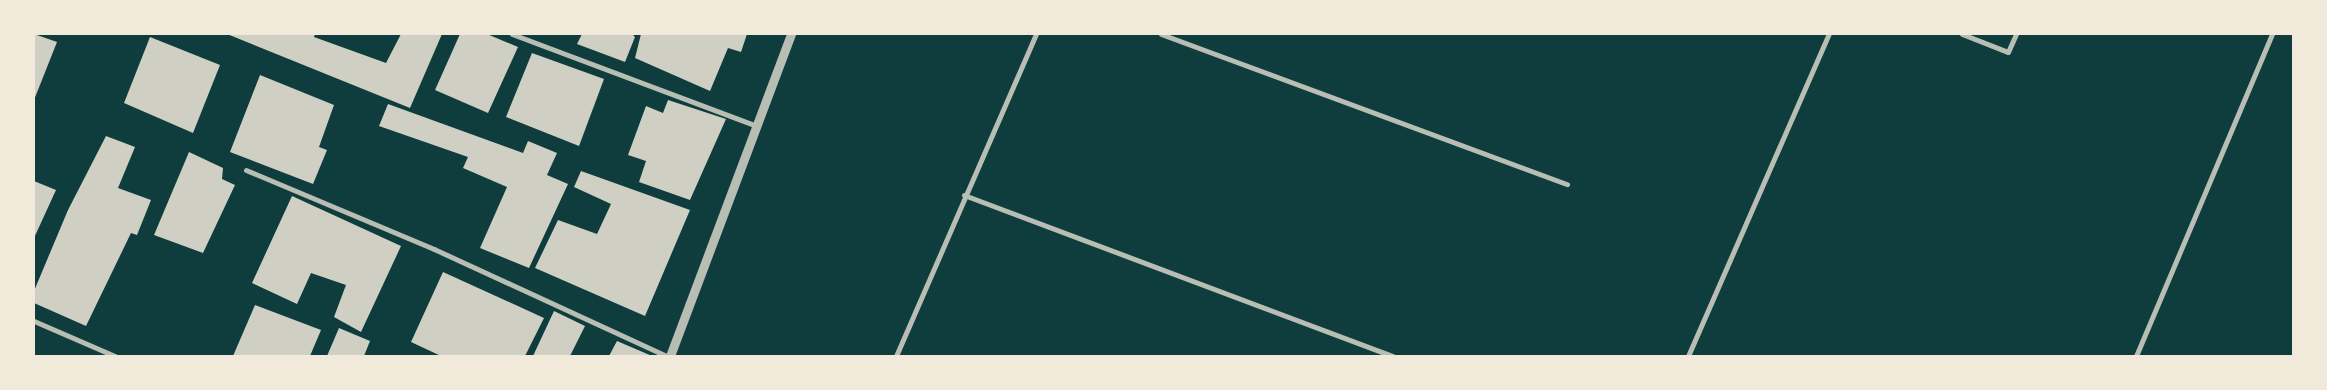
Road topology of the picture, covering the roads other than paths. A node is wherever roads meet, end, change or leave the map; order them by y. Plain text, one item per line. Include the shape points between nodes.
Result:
1 (512, 34) edge
2 (791, 34) edge
3 (1036, 34) edge
4 (1161, 34) edge
5 (1829, 34) edge
6 (1962, 34) edge
7 (2016, 34) edge
8 (2272, 34) edge
9 (757, 126) junction
10 (246, 170) dead end
11 (1566, 184) dead end
12 (964, 195) junction
13 (34, 321) edge
14 (115, 356) edge
15 (669, 356) edge
16 (896, 356) edge
17 (1393, 356) edge
18 (1688, 356) edge
19 (2136, 356) edge

1 - 9 street
2 - 9 street
3 - 12 street
4 - 11 street
5 - 18 street
6 - 7 street via 2008,52
8 - 19 street
9 - 15 street
10 - 15 street via 434,248
12 - 16 street
12 - 17 street
13 - 14 street

